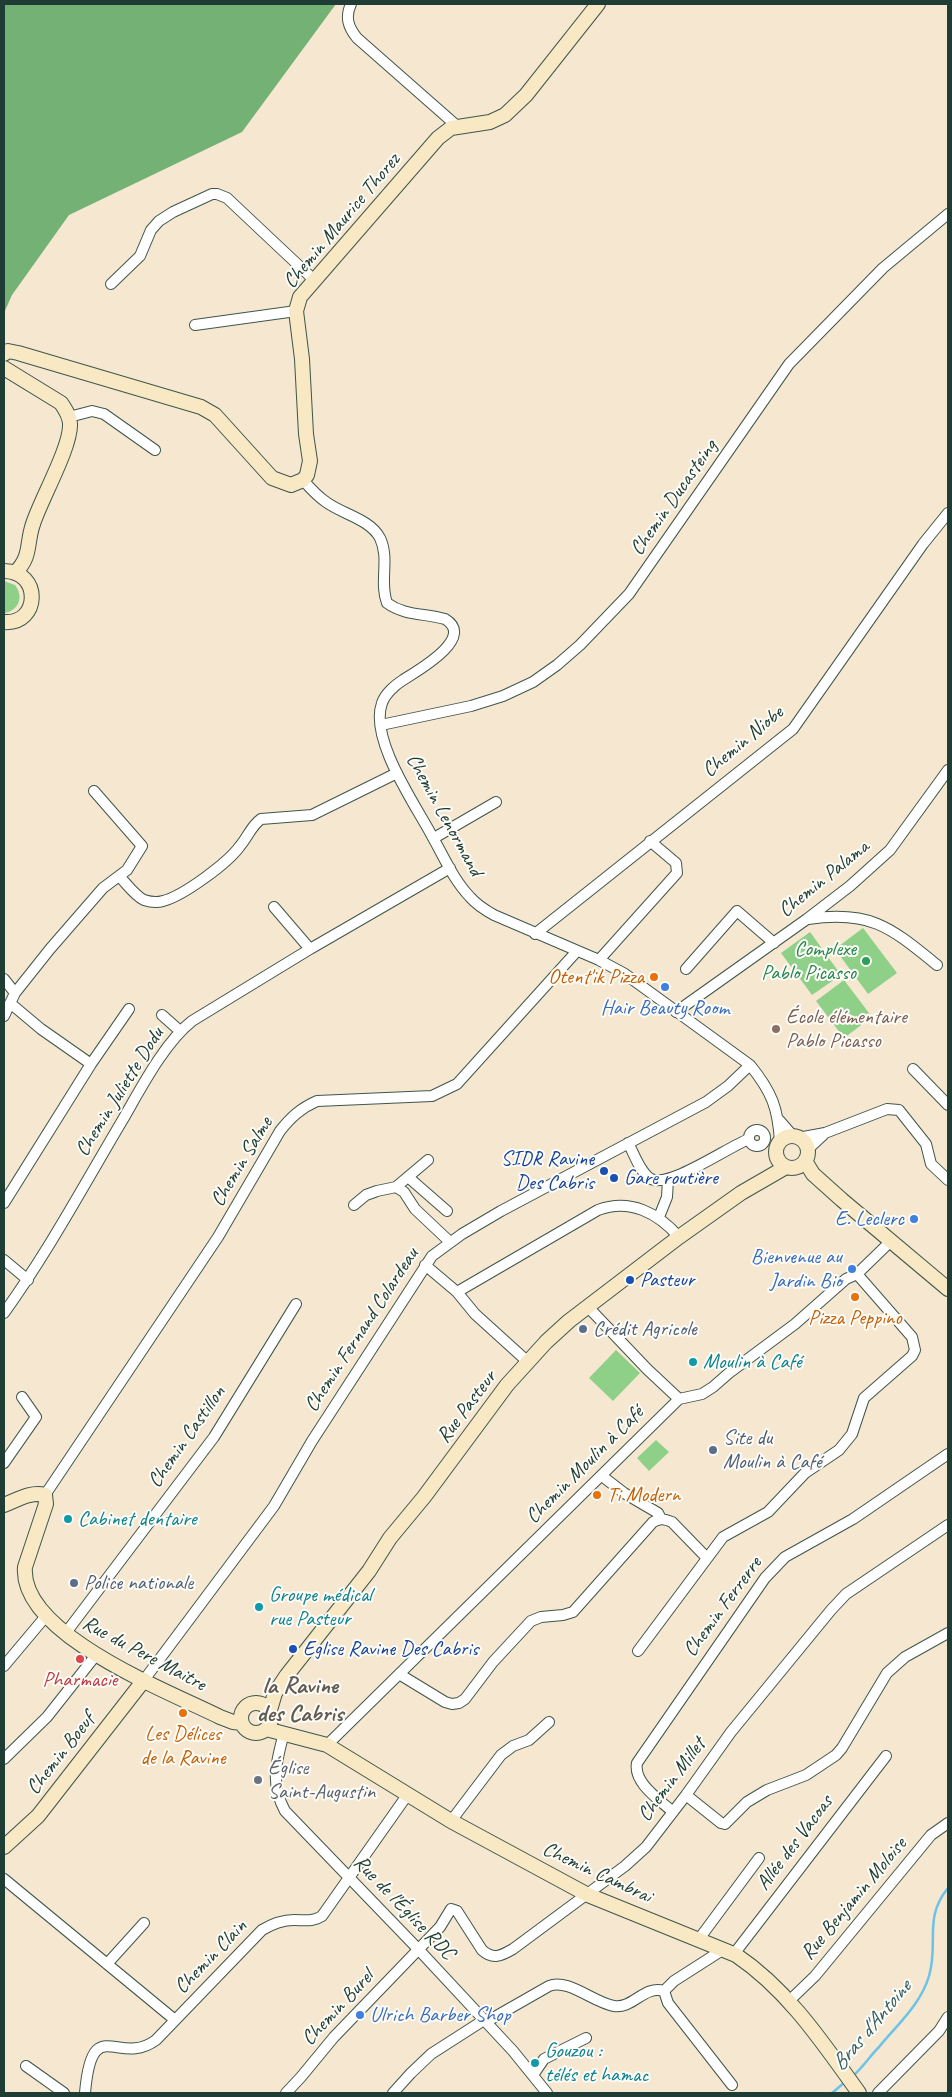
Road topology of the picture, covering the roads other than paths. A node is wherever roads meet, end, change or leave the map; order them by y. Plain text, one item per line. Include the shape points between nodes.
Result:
1 (351, 4) edge
2 (598, 4) edge
3 (457, 126) junction
4 (948, 214) edge
5 (313, 279) junction
6 (111, 284) dead end
7 (296, 311) junction
8 (195, 325) dead end
9 (4, 354) edge
10 (4, 368) edge
11 (69, 417) junction
12 (155, 450) dead end
13 (303, 480) junction
14 (948, 513) edge
15 (31, 534) junction
16 (9, 572) edge
17 (30, 587) junction
18 (4, 622) edge
19 (381, 725) junction
20 (948, 770) edge
21 (397, 773) junction
22 (94, 791) dead end
23 (496, 802) dead end
24 (434, 838) junction
25 (650, 841) junction
26 (450, 868) junction
27 (120, 876) junction
28 (833, 899) junction
29 (274, 907) dead end
30 (843, 915) junction
31 (807, 919) junction
32 (535, 934) junction
33 (774, 942) junction
34 (310, 949) junction
35 (577, 951) junction
36 (599, 960) junction
37 (936, 965) dead end
38 (686, 969) dead end
39 (4, 979) edge
40 (16, 993) junction
41 (10, 1003) junction
42 (129, 1009) dead end
43 (676, 1012) junction
44 (162, 1014) dead end
45 (4, 1016) edge
46 (180, 1031) junction
47 (91, 1064) junction
48 (750, 1065) junction
49 (913, 1069) dead end
50 (948, 1105) edge
51 (779, 1120) junction
52 (825, 1133) junction
53 (796, 1137) junction
54 (749, 1139) dead end
55 (780, 1142) junction
56 (628, 1143) junction
57 (428, 1160) dead end
58 (795, 1160) junction
59 (408, 1177) junction
60 (668, 1180) junction
61 (948, 1180) edge
62 (396, 1187) junction
63 (4, 1204) edge
64 (354, 1205) dead end
65 (447, 1211) dead end
66 (659, 1218) junction
67 (679, 1237) junction
68 (891, 1241) junction
69 (450, 1242) junction
70 (4, 1260) edge
71 (425, 1265) junction
72 (857, 1274) junction
73 (28, 1280) junction
74 (948, 1288) edge
75 (456, 1292) junction
76 (296, 1304) dead end
77 (588, 1307) junction
78 (4, 1313) edge
79 (528, 1362) junction
80 (22, 1397) dead end
81 (679, 1399) junction
82 (948, 1454) edge
83 (4, 1463) edge
84 (602, 1476) junction
85 (45, 1495) junction
86 (4, 1505) edge
87 (661, 1519) junction
88 (948, 1525) edge
89 (706, 1557) junction
90 (46, 1616) junction
91 (948, 1633) edge
92 (66, 1634) junction
93 (638, 1651) dead end
94 (96, 1655) junction
95 (4, 1666) edge
96 (399, 1674) junction
97 (144, 1680) junction
98 (267, 1716) junction
99 (242, 1718) junction
100 (549, 1722) dead end
101 (283, 1733) junction
102 (327, 1745) junction
103 (886, 1756) dead end
104 (4, 1759) edge
105 (408, 1794) junction
106 (686, 1796) junction
107 (673, 1812) junction
108 (451, 1821) junction
109 (948, 1823) edge
110 (4, 1848) edge
111 (758, 1858) dead end
112 (350, 1878) junction
113 (4, 1879) edge
114 (588, 1894) junction
115 (144, 1923) dead end
116 (699, 1939) junction
117 (419, 1950) junction
118 (729, 1952) junction
119 (107, 1964) junction
120 (664, 1991) junction
121 (789, 2001) junction
122 (175, 2020) junction
123 (948, 2020) edge
124 (485, 2021) junction
125 (586, 2038) dead end
126 (26, 2066) dead end
127 (533, 2075) junction
128 (732, 2085) dead end
129 (858, 2092) edge
130 (64, 2093) edge
131 (86, 2093) edge
132 (286, 2093) edge
133 (393, 2093) edge
134 (547, 2093) edge
135 (878, 2093) edge

1 - 3 street via 348,20 357,38
2 - 3 main road, Chemin Maurice Thorez via 526,95 505,115 490,122
3 - 5 main road, Chemin Maurice Thorez via 438,138
4 - 19 street, Chemin Ducasteing via 883,268 789,364 629,594 580,645 533,682 503,696
5 - 6 street via 218,194 207,196 159,221 151,230 140,256
5 - 7 main road, Chemin Maurice Thorez via 300,297
7 - 8 street
7 - 13 main road, Chemin Maurice Thorez via 310,461
9 - 13 main road via 18,353 201,407 215,415 272,478 291,484
10 - 11 main road via 61,403
11 - 12 street via 92,411 104,414
11 - 15 main road via 67,438
13 - 19 street, Chemin Lenormand via 326,503 361,521 380,537 387,603 408,614 445,620 452,627 453,635 446,649 387,694 382,702
14 - 25 street, Chemin Niobe via 793,728
15 - 16 main road via 25,562
15 - 17 main road
16 - 17 main road via 21,576
17 - 18 main road via 28,610 16,621
19 - 21 street, Chemin Lenormand via 386,748
20 - 28 street, Chemin Palama via 890,850
21 - 24 street, Chemin Lenormand
21 - 27 street via 312,814 261,819 224,863 171,898 153,902 143,900
22 - 27 street via 142,846
23 - 24 street
24 - 26 street, Chemin Lenormand
25 - 32 street, Chemin Niobe
25 - 36 street via 676,863 677,873
26 - 32 street, Chemin Lenormand via 479,906
26 - 34 street, Chemin Juliette Dodu
27 - 40 street via 102,888
28 - 30 street
28 - 31 street, Chemin Palama
29 - 34 street
30 - 31 street
30 - 37 street via 876,923 902,937
31 - 33 street, Chemin Palama
32 - 35 street, Chemin Lenormand
33 - 38 street via 737,911
33 - 43 street, Chemin Palama
34 - 46 street, Chemin Juliette Dodu
35 - 36 street, Chemin Lenormand
35 - 85 street, Chemin Salme via 457,1084 432,1096 317,1101 294,1115 280,1131 218,1237
36 - 43 street, Chemin Lenormand via 625,974
39 - 40 street
40 - 41 street
41 - 45 street
41 - 47 street
42 - 47 street
43 - 48 street, Chemin Lenormand
44 - 46 street
46 - 73 street, Chemin Juliette Dodu via 133,1102
47 - 63 street
48 - 51 street, Chemin Lenormand via 774,1100
48 - 56 street, Chemin Fernand Colardeau via 711,1098
49 - 50 street
51 - 53 street, Chemin Lenormand
51 - 55 street, Chemin Lenormand
52 - 53 street
52 - 58 street
52 - 61 street via 887,1109 899,1110 926,1144 931,1164
53 - 55 main road
53 - 58 main road via 806,1144
54 - 60 street
55 - 58 main road via 776,1152
56 - 60 street via 644,1174 651,1179
56 - 69 street, Chemin Fernand Colardeau
57 - 59 street
58 - 67 main road, Rue Pasteur via 740,1193
58 - 68 main road
59 - 62 street
59 - 65 street
60 - 66 street via 667,1197
62 - 64 street via 366,1195
62 - 69 street
66 - 67 street via 668,1223
66 - 75 street via 630,1205 607,1206
67 - 77 main road, Rue Pasteur
68 - 72 street
68 - 74 main road
69 - 71 street, Chemin Fernand Colardeau
70 - 73 street
71 - 75 street
71 - 97 street, Chemin Fernand Colardeau via 274,1506
72 - 81 street via 846,1279 796,1324 713,1387 702,1394
72 - 89 street via 912,1337 915,1350 912,1356 864,1398 852,1434 839,1450 805,1472 768,1512 729,1532
73 - 78 street, Chemin Juliette Dodu
75 - 79 street via 475,1314
76 - 92 street, Chemin Castillon via 214,1437
77 - 79 main road, Rue Pasteur via 546,1342
77 - 81 street
79 - 98 main road, Rue Pasteur via 507,1385 302,1655 275,1692
80 - 83 street via 36,1417
81 - 84 street, Chemin Moulin à Café
82 - 107 street, Chemin Ferrerre via 853,1519 785,1557 765,1578 637,1763 639,1777
84 - 87 street via 658,1513
84 - 96 street, Chemin Moulin à Café
85 - 86 main road via 31,1494
85 - 90 main road, Rue du Pere Maitre via 46,1504 24,1577 29,1594
87 - 89 street via 672,1522
87 - 96 street via 653,1522 573,1612 536,1618 528,1624 465,1699 456,1704 445,1702
88 - 106 street, Chemin Millet via 846,1594 732,1732
89 - 93 street
90 - 92 main road, Rue du Pere Maitre
90 - 95 street
91 - 106 street via 905,1657 891,1669 842,1748 812,1771 747,1802 725,1824
92 - 94 main road, Rue du Pere Maitre
94 - 97 main road, Rue du Pere Maitre
94 - 104 street via 47,1717
96 - 102 street, Chemin Moulin à Café
97 - 99 main road, Rue du Pere Maitre via 233,1722
97 - 110 main road, Chemin Boeuf via 38,1816
98 - 99 main road, Rue Pasteur via 251,1703
98 - 99 main road, Rue du Pere Maitre via 254,1733 247,1730
98 - 101 main road
100 - 108 street via 529,1740 501,1754
101 - 102 main road, Chemin Cambrai
101 - 112 street, Rue de l'Église RDC via 277,1757 275,1785 278,1798 285,1811
102 - 105 main road, Chemin Cambrai
103 - 118 street, Allée des Vacoas
105 - 108 main road, Chemin Cambrai
105 - 112 street, Chemin Clain
106 - 107 street, Chemin Millet
107 - 114 street, Chemin Millet via 636,1857
108 - 114 main road, Chemin Cambrai
109 - 121 street, Rue Benjamin Moloise via 931,1835 815,1976
111 - 116 street
112 - 117 street, Rue de l'Église RDC
112 - 122 street, Chemin Clain via 322,1916 308,1921 282,1921 262,1930
113 - 119 street
114 - 116 main road, Chemin Cambrai
114 - 117 street, Chemin Millet via 498,1957 482,1950 454,1908
115 - 119 street
116 - 118 main road, Chemin Cambrai
117 - 124 street, Rue de l'Église RDC
117 - 132 street, Chemin Burel via 334,2037
118 - 120 street, Allée des Vacoas via 674,1981
118 - 121 main road, Chemin Cambrai via 748,1963
119 - 122 street
120 - 124 street via 654,1989 623,2005 614,2006 552,1984
120 - 128 street via 664,1998
121 - 129 main road, Chemin Cambrai
122 - 131 street, Chemin Clain via 149,2045 132,2049 112,2046 97,2049 90,2063
123 - 135 street
124 - 127 street, Rue de l'Église RDC
124 - 133 street via 431,2054
125 - 127 street via 544,2059
126 - 130 street
127 - 134 street, Rue de l'Église RDC

